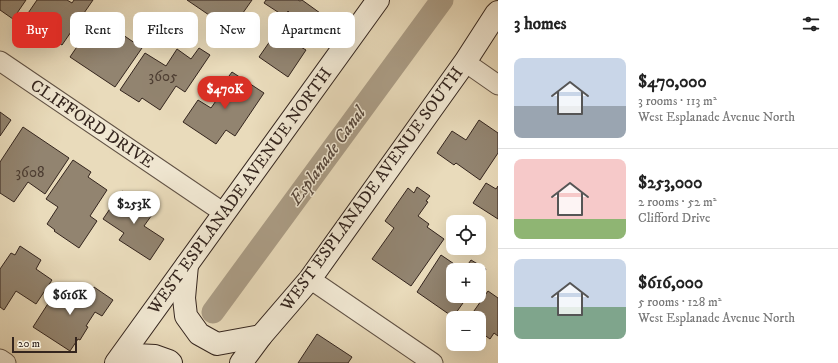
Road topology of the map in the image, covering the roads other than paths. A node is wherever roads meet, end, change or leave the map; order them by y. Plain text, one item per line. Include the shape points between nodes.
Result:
1 (378, 0) edge
2 (497, 9) edge
3 (0, 61) edge
4 (465, 62) junction
5 (498, 84) edge
6 (224, 213) junction
7 (187, 264) junction
8 (310, 279) junction
9 (261, 336) junction
10 (0, 359) edge
11 (6, 363) edge
12 (116, 363) edge
13 (124, 363) edge
14 (172, 363) edge
15 (241, 363) edge
16 (433, 363) edge

1 - 6 main road, WEST ESPLANADE AVENUE NORTH
2 - 4 main road, WEST ESPLANADE AVENUE SOUTH
3 - 6 street, CLIFFORD DRIVE
4 - 5 street
4 - 8 main road, WEST ESPLANADE AVENUE SOUTH
6 - 7 main road, WEST ESPLANADE AVENUE NORTH
7 - 9 main road via 184,298 186,316 199,334 217,344
7 - 12 main road, WEST ESPLANADE AVENUE NORTH
8 - 9 main road, WEST ESPLANADE AVENUE SOUTH
8 - 16 street
9 - 15 main road, WEST ESPLANADE AVENUE SOUTH
10 - 11 street
13 - 14 main road via 135,355 155,356

